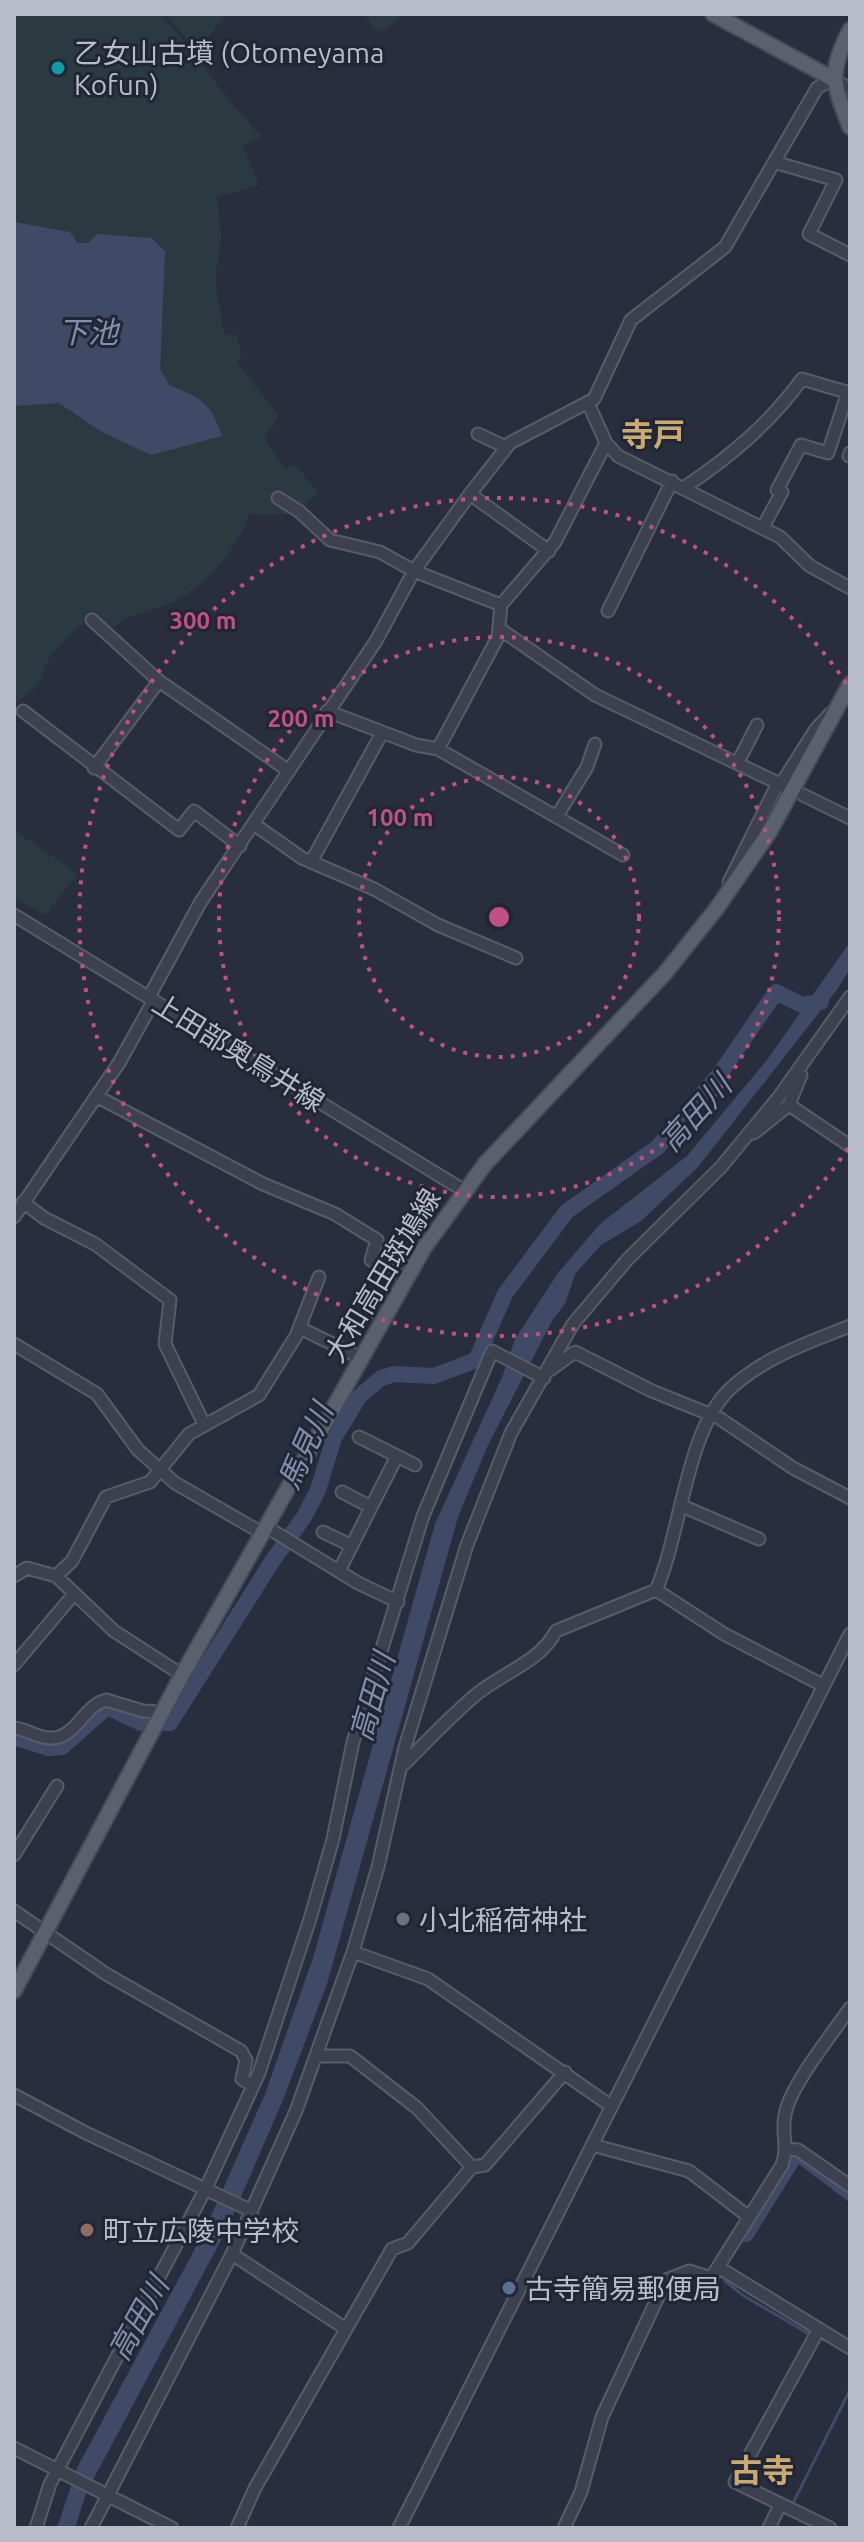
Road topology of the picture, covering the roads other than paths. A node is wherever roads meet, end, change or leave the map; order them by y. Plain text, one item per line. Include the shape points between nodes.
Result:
1 (713, 14) edge
2 (850, 30) edge
3 (833, 79) junction
4 (850, 89) edge
5 (850, 127) edge
6 (774, 162) junction
7 (850, 255) edge
8 (849, 393) edge
9 (588, 403) junction
10 (478, 434) dead end
11 (606, 443) junction
12 (506, 447) junction
13 (672, 481) junction
14 (685, 487) junction
15 (470, 494) junction
16 (278, 498) dead end
17 (763, 527) junction
18 (549, 551) junction
19 (414, 571) junction
20 (850, 588) edge
21 (501, 605) junction
22 (608, 611) dead end
23 (92, 620) dead end
24 (500, 629) junction
25 (159, 681) junction
26 (850, 684) edge
27 (845, 708) edge
28 (23, 711) dead end
29 (327, 711) junction
30 (757, 725) dead end
31 (382, 733) junction
32 (595, 744) dead end
33 (438, 749) junction
34 (738, 762) junction
35 (94, 768) junction
36 (289, 771) junction
37 (782, 785) junction
38 (803, 795) dead end
39 (557, 816) junction
40 (850, 818) edge
41 (255, 825) junction
42 (240, 846) junction
43 (623, 855) dead end
44 (311, 862) junction
45 (717, 908) junction
46 (14, 915) edge
47 (516, 958) dead end
48 (850, 997) edge
49 (152, 999) junction
50 (802, 1066) junction
51 (96, 1096) junction
52 (789, 1105) junction
53 (747, 1137) junction
54 (850, 1146) edge
55 (463, 1190) junction
56 (23, 1202) junction
57 (14, 1217) edge
58 (319, 1277) dead end
59 (406, 1278) junction
60 (850, 1326) edge
61 (300, 1328) junction
62 (14, 1344) edge
63 (361, 1358) junction
64 (543, 1375) junction
65 (710, 1415) junction
66 (204, 1424) junction
67 (359, 1437) dead end
68 (397, 1456) junction
69 (415, 1465) dead end
70 (159, 1469) junction
71 (342, 1492) dead end
72 (850, 1498) edge
73 (682, 1506) junction
74 (371, 1507) junction
75 (264, 1530) junction
76 (323, 1532) dead end
77 (759, 1539) dead end
78 (352, 1546) junction
79 (339, 1571) junction
80 (14, 1576) edge
81 (56, 1576) junction
82 (656, 1590) junction
83 (74, 1594) junction
84 (398, 1602) junction
85 (850, 1634) edge
86 (14, 1665) edge
87 (182, 1675) junction
88 (824, 1686) junction
89 (158, 1718) junction
90 (14, 1728) edge
91 (400, 1768) junction
92 (57, 1786) dead end
93 (14, 1855) edge
94 (14, 1911) edge
95 (44, 1934) junction
96 (353, 1952) junction
97 (14, 1991) edge
98 (850, 2008) edge
99 (270, 2043) junction
100 (245, 2055) junction
101 (317, 2056) junction
102 (565, 2072) junction
103 (253, 2086) junction
104 (14, 2095) edge
105 (611, 2106) junction
106 (592, 2145) junction
107 (788, 2149) junction
108 (472, 2167) junction
109 (850, 2186) edge
110 (207, 2189) junction
111 (250, 2210) junction
112 (749, 2217) junction
113 (232, 2254) junction
114 (718, 2267) junction
115 (346, 2329) junction
116 (819, 2329) junction
117 (850, 2348) edge
118 (14, 2448) edge
119 (59, 2471) junction
120 (104, 2495) junction
121 (780, 2505) junction
122 (36, 2528) edge
123 (91, 2528) edge
124 (172, 2528) edge
125 (237, 2528) edge
126 (399, 2528) edge
127 (564, 2528) edge
128 (769, 2528) edge
129 (830, 2528) edge

1 - 3 main road
2 - 3 main road
3 - 4 street
3 - 5 main road
3 - 6 street via 813,93
6 - 7 street via 836,180 809,234
6 - 9 street via 725,247 631,320
8 - 14 street via 802,379 742,445
8 - 17 street via 828,453 801,445
9 - 11 street
9 - 12 street
10 - 12 street
11 - 13 street via 618,456
11 - 18 street
12 - 15 street
13 - 14 street
13 - 22 street
14 - 17 street
15 - 18 street
15 - 19 street
16 - 19 street via 330,540 380,552
17 - 20 street via 810,566
18 - 21 street
19 - 21 street
19 - 29 street via 384,629
21 - 24 street
23 - 25 street
24 - 33 street
24 - 34 street via 595,695
25 - 35 street
25 - 36 street
26 - 27 main road, 大和高田斑鳩線
27 - 37 street via 816,729
27 - 45 main road, 大和高田斑鳩線
28 - 35 street
29 - 31 street
29 - 36 street
30 - 34 street
31 - 33 street
31 - 44 street
32 - 39 street
33 - 39 street
34 - 37 street
35 - 42 street via 179,830 194,811
36 - 41 street
37 - 45 street
38 - 40 street
39 - 43 street
41 - 42 street
41 - 44 street
42 - 49 street via 195,912
44 - 47 street
45 - 55 main road, 大和高田斑鳩線 via 666,972
46 - 49 street, 上田部奥鳥井線
48 - 50 street
49 - 51 street
49 - 55 street, 上田部奥鳥井線
50 - 52 street
50 - 53 street
51 - 56 street
51 - 59 street via 263,1184 346,1220 377,1240 371,1260
52 - 53 street
52 - 54 street
53 - 64 street via 609,1279 573,1324
55 - 59 main road, 大和高田斑鳩線
56 - 57 street
56 - 66 street via 95,1244 170,1300 165,1344
58 - 61 street
59 - 63 main road, 大和高田斑鳩線
60 - 65 street via 760,1366 728,1390
61 - 63 street
61 - 66 street via 259,1395
62 - 70 street via 97,1394 138,1450
63 - 75 main road, 大和高田斑鳩線
64 - 65 street via 575,1352
64 - 84 street via 492,1351 423,1516
64 - 91 street via 511,1433 477,1514
65 - 72 street
65 - 73 street
66 - 70 street
67 - 68 street
68 - 69 street
68 - 74 street
70 - 75 street via 184,1490
70 - 81 street via 150,1482 106,1497 72,1561
71 - 74 street
73 - 77 street
73 - 82 street
74 - 78 street
75 - 79 street via 282,1535
75 - 87 main road, 大和高田斑鳩線
76 - 78 street
78 - 79 street
79 - 84 street
80 - 81 street via 27,1568
81 - 83 street
82 - 88 street via 724,1634
82 - 91 street via 556,1631 521,1667 475,1696
83 - 86 street
83 - 87 street via 114,1631
84 - 99 street via 353,1742 333,1839
85 - 88 street
87 - 89 main road, 大和高田斑鳩線
88 - 105 street
89 - 90 street via 106,1700 92,1706 62,1736 48,1738
89 - 95 main road, 大和高田斑鳩線
91 - 96 street
92 - 93 street
94 - 95 street
95 - 97 main road, 大和高田斑鳩線
95 - 100 street
96 - 101 street
96 - 102 street via 428,1979
98 - 107 street via 808,2068 784,2115
99 - 100 street
99 - 103 street
100 - 103 street via 242,2079
101 - 108 street via 350,2056 417,2108
101 - 111 street
102 - 105 street
102 - 108 street via 485,2165
103 - 110 street
104 - 110 street
105 - 106 street
106 - 112 street via 689,2171
106 - 126 street
107 - 109 street via 798,2150
107 - 112 street
108 - 115 street via 408,2243 392,2249
110 - 111 street
110 - 119 street
111 - 113 street
112 - 114 street
113 - 115 street
113 - 120 street
114 - 116 street
114 - 127 street via 711,2278 689,2271 666,2280 608,2403 581,2492
115 - 125 street
116 - 117 street
116 - 121 street via 735,2482
118 - 119 street
119 - 120 street
119 - 122 street
120 - 123 street
120 - 124 street
121 - 128 street
121 - 129 street

